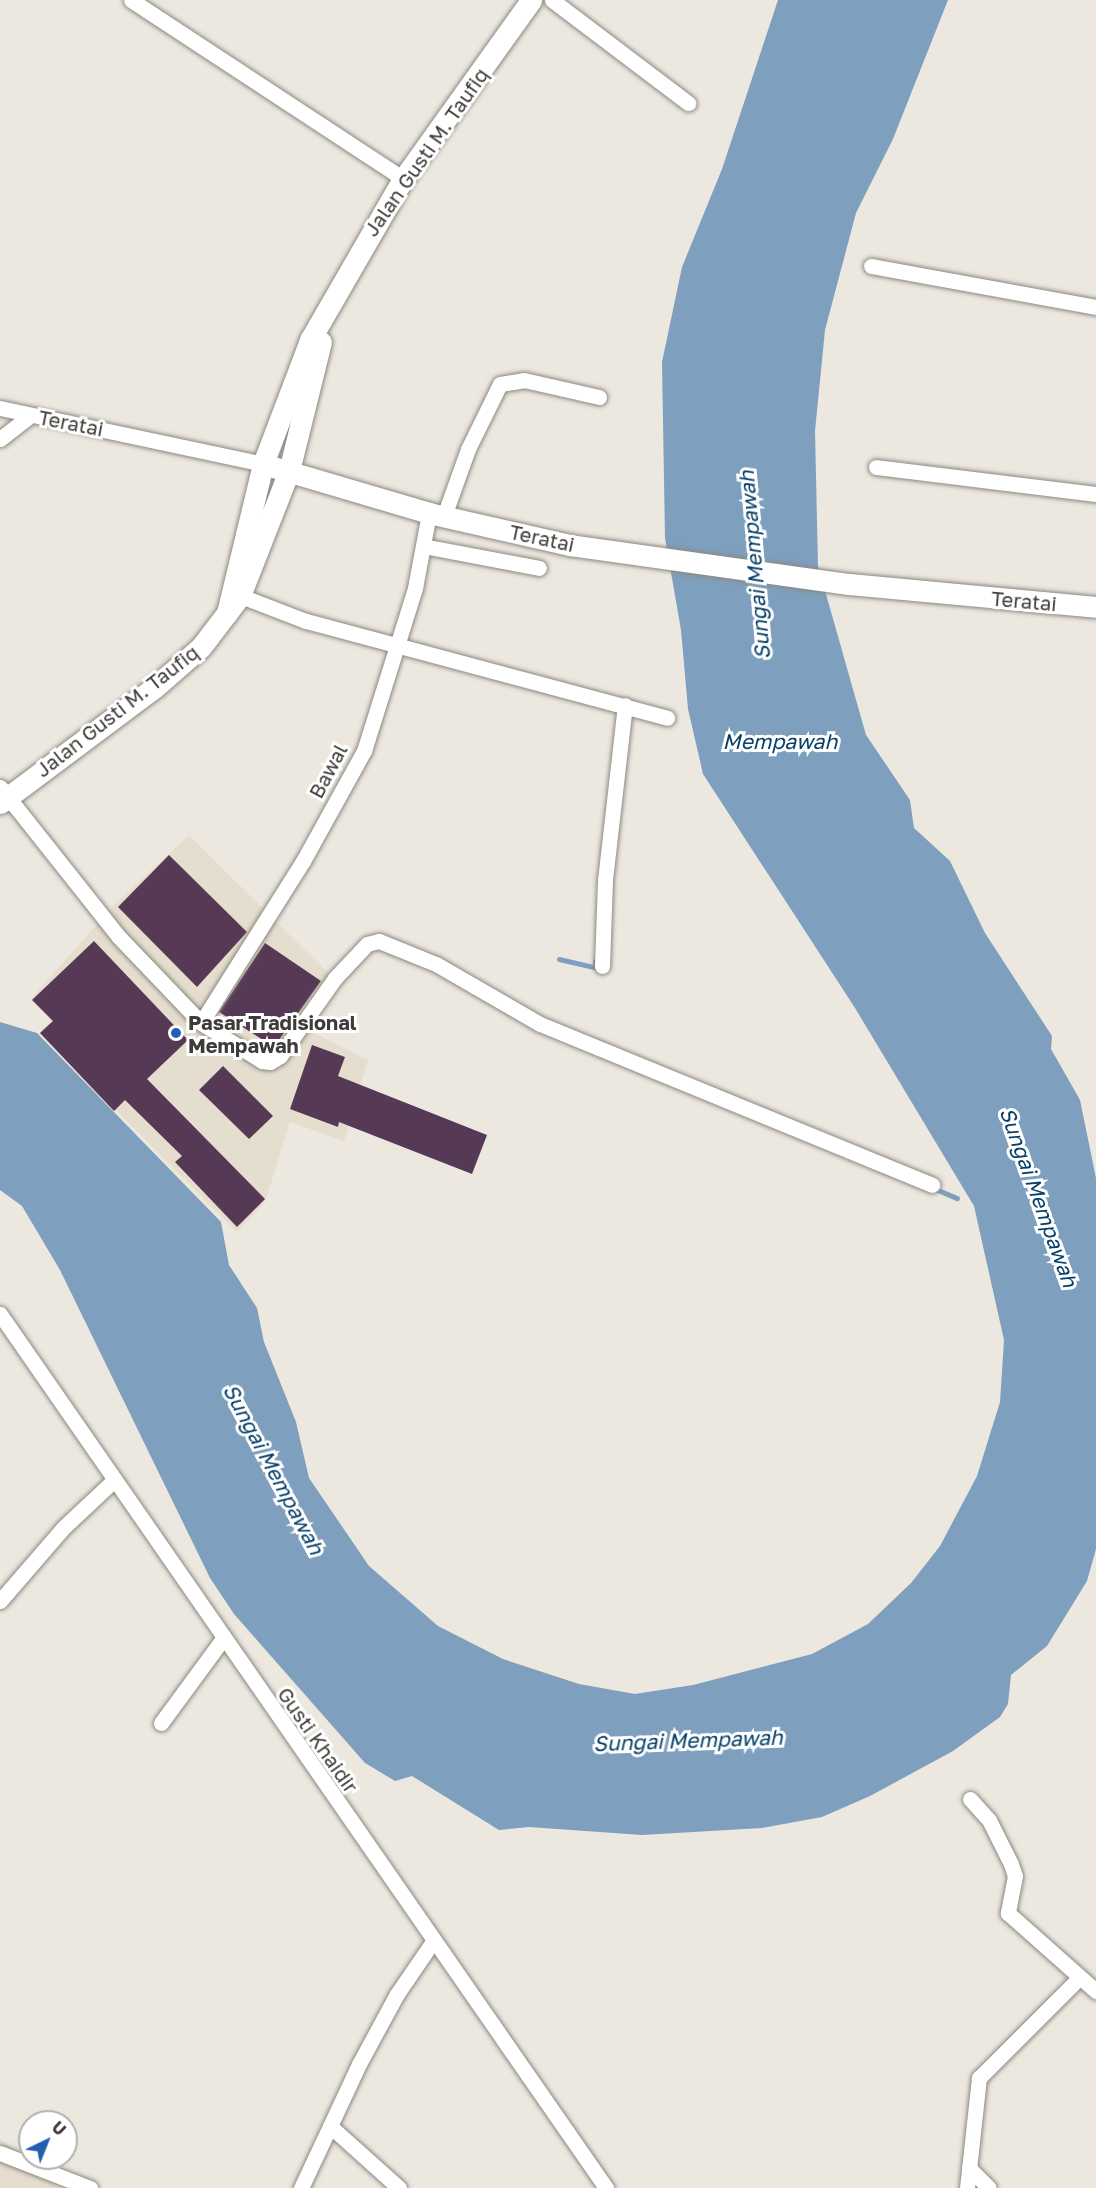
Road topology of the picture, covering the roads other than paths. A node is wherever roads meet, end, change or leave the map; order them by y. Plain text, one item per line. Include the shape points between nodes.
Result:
1 (131, 0) edge
2 (531, 0) edge
3 (552, 0) edge
4 (688, 103) dead end
5 (403, 179) junction
6 (872, 266) dead end
7 (1096, 307) edge
8 (327, 309) junction
9 (599, 397) dead end
10 (0, 408) edge
11 (31, 415) junction
12 (0, 439) edge
13 (263, 464) junction
14 (876, 467) dead end
15 (289, 471) junction
16 (1096, 494) edge
17 (437, 515) junction
18 (423, 546) junction
19 (539, 568) dead end
20 (233, 601) junction
21 (1096, 607) edge
22 (398, 645) junction
23 (624, 705) junction
24 (667, 718) dead end
25 (3, 796) edge
26 (603, 966) dead end
27 (201, 1023) junction
28 (932, 1185) dead end
29 (0, 1314) edge
30 (113, 1481) junction
31 (0, 1601) edge
32 (222, 1640) junction
33 (161, 1723) dead end
34 (970, 1799) dead end
35 (434, 1940) junction
36 (1078, 1978) junction
37 (1096, 1991) edge
38 (330, 2126) junction
39 (0, 2153) edge
40 (969, 2168) junction
41 (90, 2188) edge
42 (301, 2188) edge
43 (399, 2188) edge
44 (606, 2188) edge
45 (967, 2188) edge
46 (989, 2188) edge

1 - 5 street
2 - 5 main road, Jalan Gusti M. Taufiq
3 - 4 street
5 - 8 main road, Jalan Gusti M. Taufiq
6 - 7 street
8 - 13 main road, Jalan Gusti M. Taufiq via 292,383
8 - 15 main road, Jalan Gusti M. Taufiq
9 - 17 street, Bawal via 524,380 500,384
10 - 11 street, Teratai
11 - 12 street
11 - 13 street, Teratai
13 - 15 main road, Teratai
13 - 20 main road, Jalan Gusti M. Taufiq
14 - 16 street
15 - 17 main road, Teratai
15 - 20 main road, Jalan Gusti M. Taufiq
17 - 18 street, Bawal
17 - 21 main road, Teratai via 570,545 677,563
18 - 19 street
18 - 22 street, Bawal
20 - 22 street
20 - 25 main road, Jalan Gusti M. Taufiq via 201,647 154,688
22 - 23 street
22 - 27 street, Bawal via 364,751 303,861
23 - 24 street
23 - 26 street via 605,880
25 - 27 street via 118,936
27 - 28 street via 270,1062 284,1050 345,966 367,944 379,941 436,964 540,1024
29 - 30 street, Gusti Khaidir
30 - 31 street via 55,1536
30 - 32 street, Gusti Khaidir
32 - 33 street
32 - 35 street, Gusti Khaidir
34 - 36 street via 989,1820 1011,1864 1014,1884 1008,1913
35 - 38 street via 397,1994
35 - 44 street, Gusti Khaidir
36 - 37 street
36 - 40 street via 979,2078
38 - 42 street
38 - 43 street
39 - 41 street
40 - 45 street
40 - 46 street

